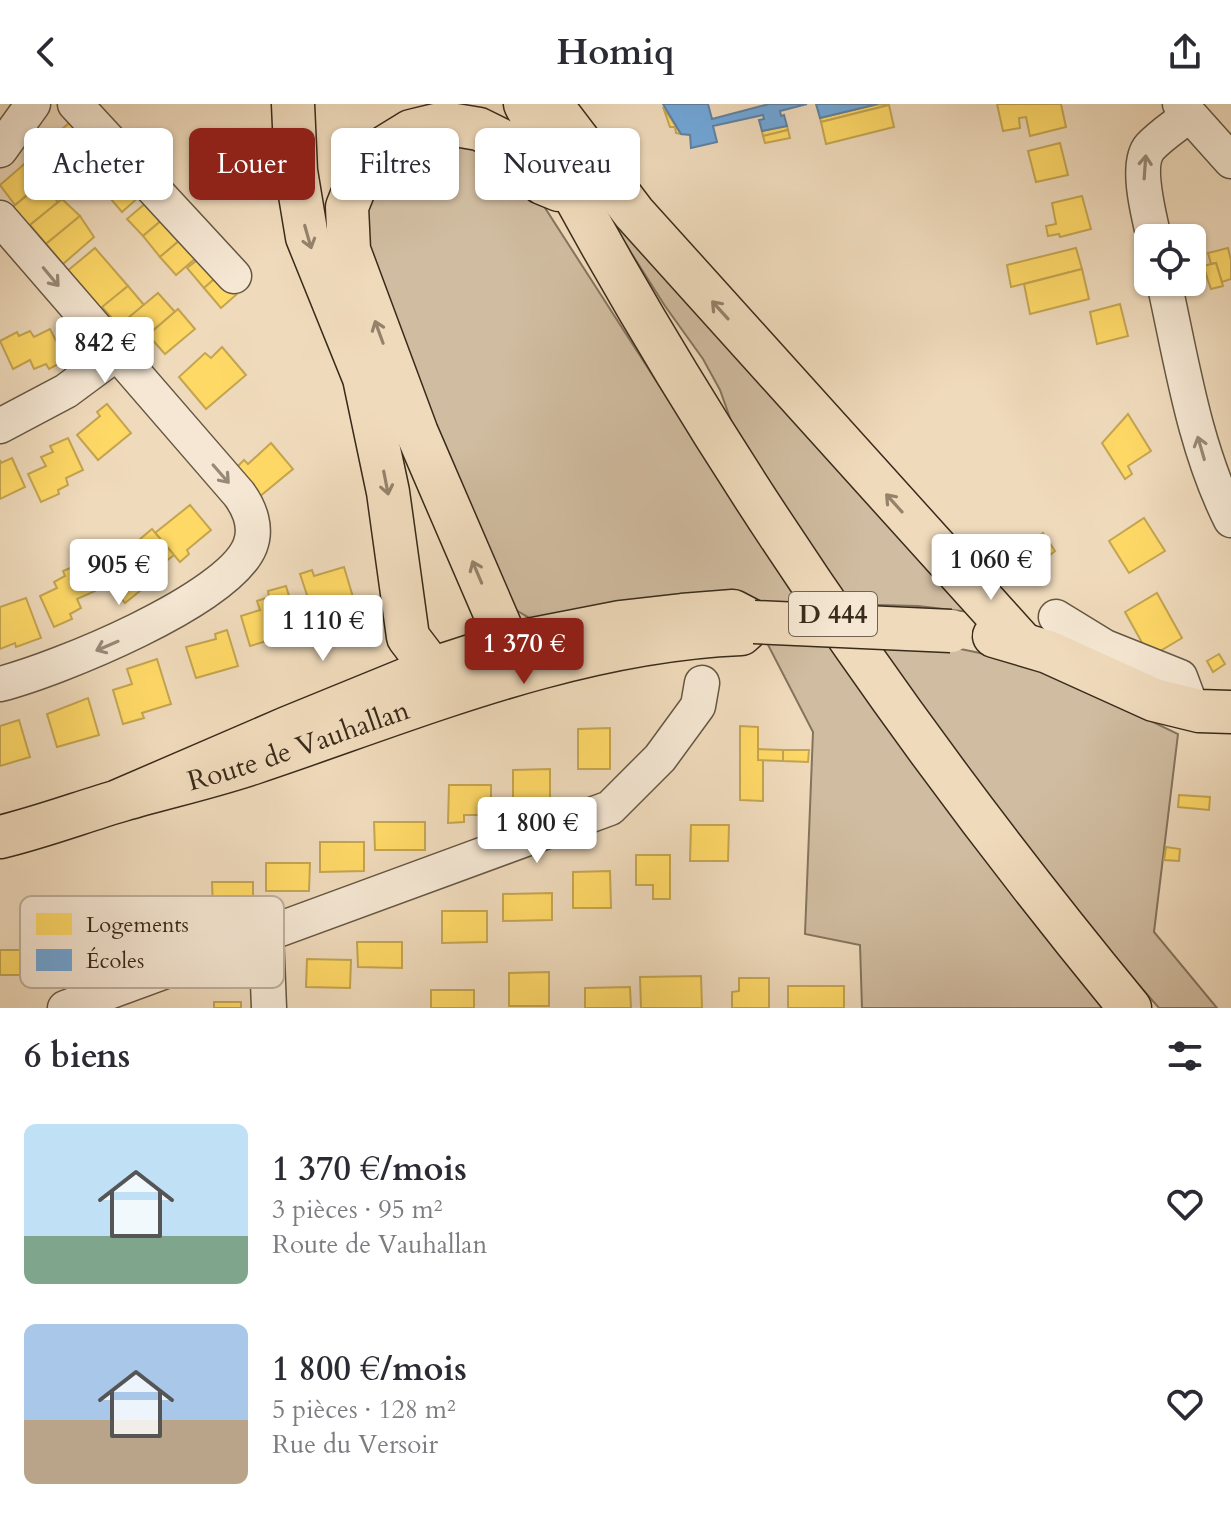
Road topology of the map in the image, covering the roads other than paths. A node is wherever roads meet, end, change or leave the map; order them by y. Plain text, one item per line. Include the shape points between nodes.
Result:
1 (33, 104) edge
2 (75, 104) edge
3 (293, 104) edge
4 (525, 104) edge
5 (551, 104) edge
6 (1187, 113) edge
7 (475, 128) edge
8 (538, 128) edge
9 (0, 150) edge
10 (1231, 161) edge
11 (576, 200) edge
12 (0, 218) edge
13 (1152, 224) edge
14 (234, 276) dead end
15 (1167, 296) edge
16 (116, 354) junction
17 (0, 426) edge
18 (1231, 520) edge
19 (1056, 617) dead end
20 (754, 622) junction
21 (1022, 643) junction
22 (508, 644) junction
23 (421, 653) junction
24 (702, 683) dead end
25 (0, 684) edge
26 (480, 687) junction
27 (1212, 711) edge
28 (118, 801) junction
29 (0, 837) edge
30 (284, 927) edge
31 (119, 988) edge
32 (268, 988) edge
33 (65, 1008) edge
34 (269, 1008) edge
35 (1130, 1008) edge

1 - 9 street
2 - 14 street
3 -> 23 main road via 296,171 307,237 364,378
4 - 8 main road, D 444
21 -> 5 main road via 634,213
6 - 10 street
13 -> 6 street via 1144,157
22 -> 7 main road via 417,433 349,250 347,207 361,172 385,147 411,131 444,123
11 - 35 main road, D 444 via 783,539 903,716 1008,858
12 -> 16 street
18 -> 15 street via 1202,451
16 - 17 street via 66,391
16 -> 25 street via 239,494 253,533 242,560 225,578 167,613 73,660
19 - 27 street via 1105,647 1180,677
20 - 21 main road, Route de Vauhallan, bridge via 951,631
20 - 22 main road, Route de Vauhallan via 733,611 682,615
20 - 26 main road, Route de Vauhallan via 741,634 624,646
21 - 27 main road, Route de Vauhallan via 1154,700
22 - 23 main road, Route de Vauhallan
22 - 26 main road
23 - 26 main road
23 - 28 main road, Route de Vauhallan via 394,657 365,681 305,707 287,728
24 - 30 street via 698,706 683,727 610,808
26 - 28 main road, Route de Vauhallan via 254,763
28 - 29 main road, Route de Vauhallan
31 - 33 street
32 - 34 street

